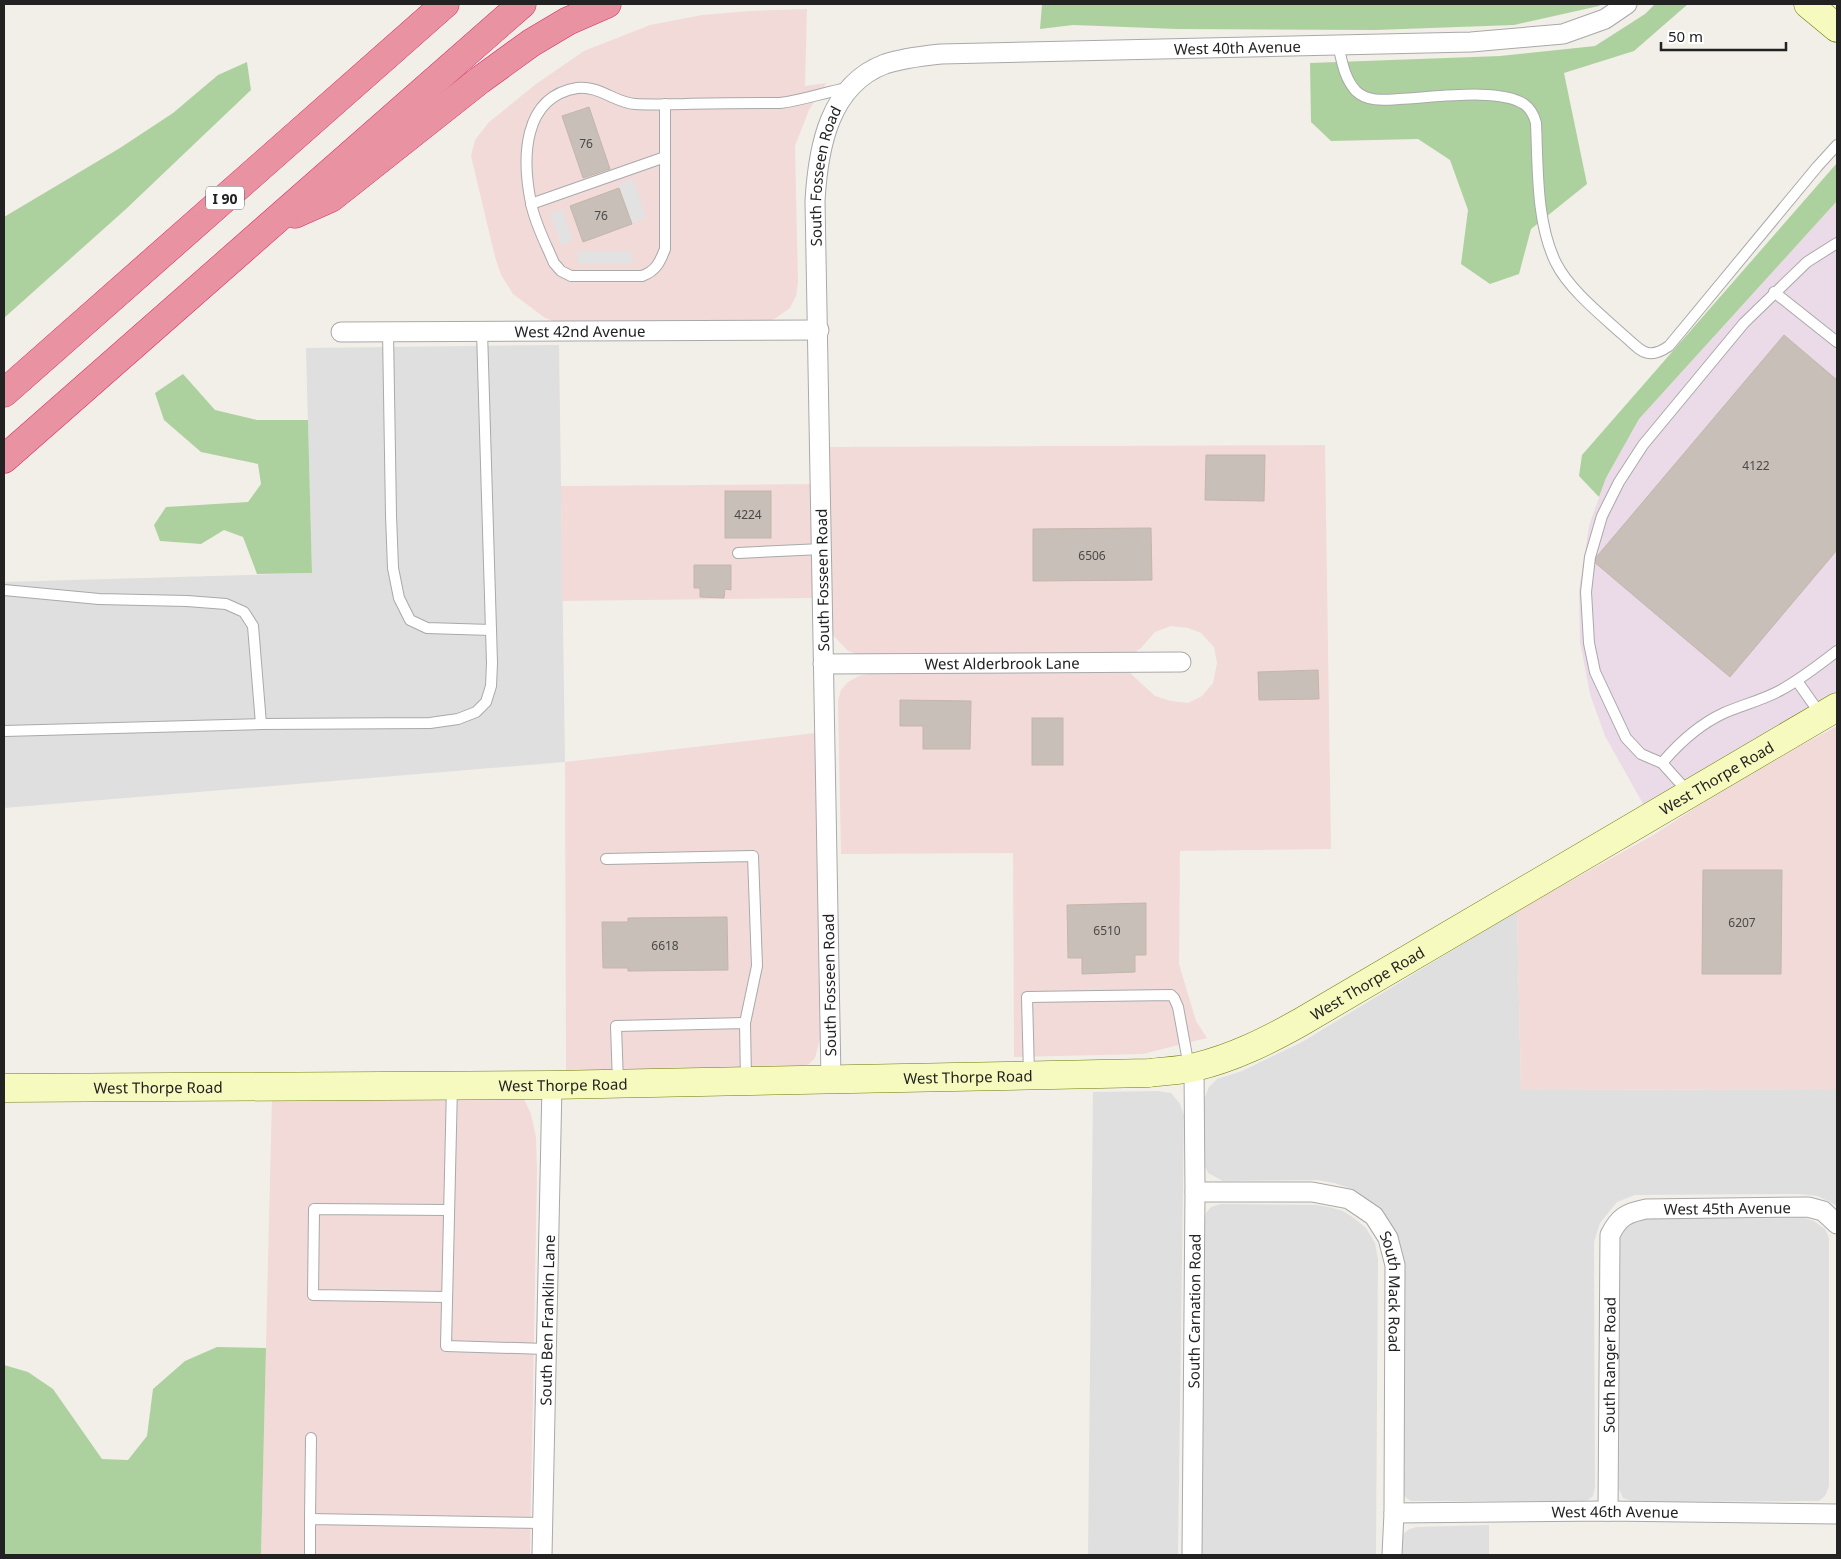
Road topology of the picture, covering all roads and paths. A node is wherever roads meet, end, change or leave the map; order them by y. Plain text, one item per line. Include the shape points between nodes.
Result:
1 (445, 4) edge
2 (522, 4) edge
3 (607, 4) edge
4 (1628, 4) edge
5 (1808, 4) edge
6 (1837, 28) edge
7 (1338, 45) junction
8 (848, 88) junction
9 (665, 104) junction
10 (1837, 145) edge
11 (665, 157) junction
12 (531, 204) junction
13 (270, 225) junction
14 (1837, 244) edge
15 (1774, 292) junction
16 (819, 330) junction
17 (482, 331) junction
18 (341, 332) dead end
19 (388, 332) junction
20 (1837, 342) edge
21 (4, 393) edge
22 (4, 459) edge
23 (822, 549) junction
24 (738, 553) dead end
25 (4, 590) edge
26 (491, 630) junction
27 (1837, 651) edge
28 (1181, 662) dead end
29 (823, 664) junction
30 (1797, 681) junction
31 (1830, 712) edge
32 (261, 724) junction
33 (4, 731) edge
34 (1662, 763) junction
35 (1690, 794) junction
36 (606, 859) dead end
37 (745, 1023) junction
38 (1192, 1068) junction
39 (1029, 1075) junction
40 (831, 1080) junction
41 (746, 1081) junction
42 (618, 1084) junction
43 (452, 1085) junction
44 (552, 1085) junction
45 (4, 1088) edge
46 (1195, 1192) junction
47 (449, 1210) junction
48 (1617, 1221) joint
49 (1837, 1223) edge
50 (447, 1297) junction
51 (546, 1349) junction
52 (311, 1438) dead end
53 (1608, 1511) junction
54 (1394, 1513) junction
55 (1837, 1514) edge
56 (310, 1519) junction
57 (543, 1523) junction
58 (310, 1555) edge
59 (542, 1555) edge
60 (1192, 1555) edge
61 (1392, 1555) edge

1 - 21 highway, I 90
2 - 13 highway
3 - 13 highway via 531,42 331,198
4 - 7 street, West 40th Avenue via 1605,19 1563,34 1471,42
5 - 6 street
7 - 8 street, West 40th Avenue via 941,54 887,64 865,74
7 - 10 lane via 1346,76 1357,92 1370,99 1472,94 1508,97 1524,104 1533,113 1536,123 1542,211 1547,240 1556,264 1579,293 1620,332 1651,355 1669,346
8 - 9 lane via 780,103
8 - 16 street, South Fosseen Road via 828,126 816,176
9 - 11 lane
9 - 12 lane via 633,104 580,88 561,93 543,105 529,138 526,168
11 - 12 lane
11 - 12 lane via 665,249 656,268 649,274 570,276 561,271 554,263
13 - 22 highway
14 - 15 lane via 1807,262
15 - 20 lane
15 - 34 lane via 1744,322 1643,445 1602,516 1590,557 1586,592 1589,643 1595,672 1626,738 1641,754
16 - 17 street, West 42nd Avenue
16 - 23 street, South Fosseen Road
17 - 19 street, West 42nd Avenue
17 - 26 lane
18 - 19 street, West 42nd Avenue
19 - 26 lane via 391,515 398,598 410,620 427,628
23 - 24 lane
23 - 29 street, South Fosseen Road
25 - 32 lane via 99,599 226,604 244,612 253,626
26 - 32 lane via 491,686 486,702 476,712 458,719 430,723
27 - 30 lane
28 - 29 street, West Alderbrook Lane
29 - 40 street, South Fosseen Road
30 - 31 lane
30 - 34 lane via 1723,714 1682,742
31 - 35 street, West Thorpe Road
32 - 33 lane
34 - 35 lane
35 - 38 street, West Thorpe Road via 1269,1040
36 - 37 lane via 753,856 758,966
37 - 41 lane
37 - 42 lane via 616,1026
38 - 39 street, West Thorpe Road
38 - 39 lane via 1178,1007 1171,995 1028,997
38 - 46 street, South Carnation Road
39 - 40 street, West Thorpe Road
40 - 41 street, West Thorpe Road
41 - 42 street, West Thorpe Road
42 - 44 street, West Thorpe Road
43 - 44 street, West Thorpe Road
43 - 45 street, West Thorpe Road
43 - 47 lane
44 - 51 street, South Ben Franklin Lane
46 - 54 street, South Mack Road via 1312,1192 1349,1199 1374,1216 1388,1238 1395,1265
46 - 60 street, South Carnation Road
47 - 50 lane
47 - 50 lane via 314,1208 313,1295
48 - 49 street, West 45th Avenue via 1631,1212 1646,1209 1808,1207 1823,1211
48 - 53 street, South Ranger Road via 1610,1235
50 - 51 lane via 446,1346
51 - 57 street, South Ben Franklin Lane
52 - 56 lane
53 - 54 street, West 46th Avenue
53 - 55 street, West 46th Avenue
54 - 61 street, South Mack Road
56 - 57 lane
56 - 58 lane
57 - 59 street, South Ben Franklin Lane

